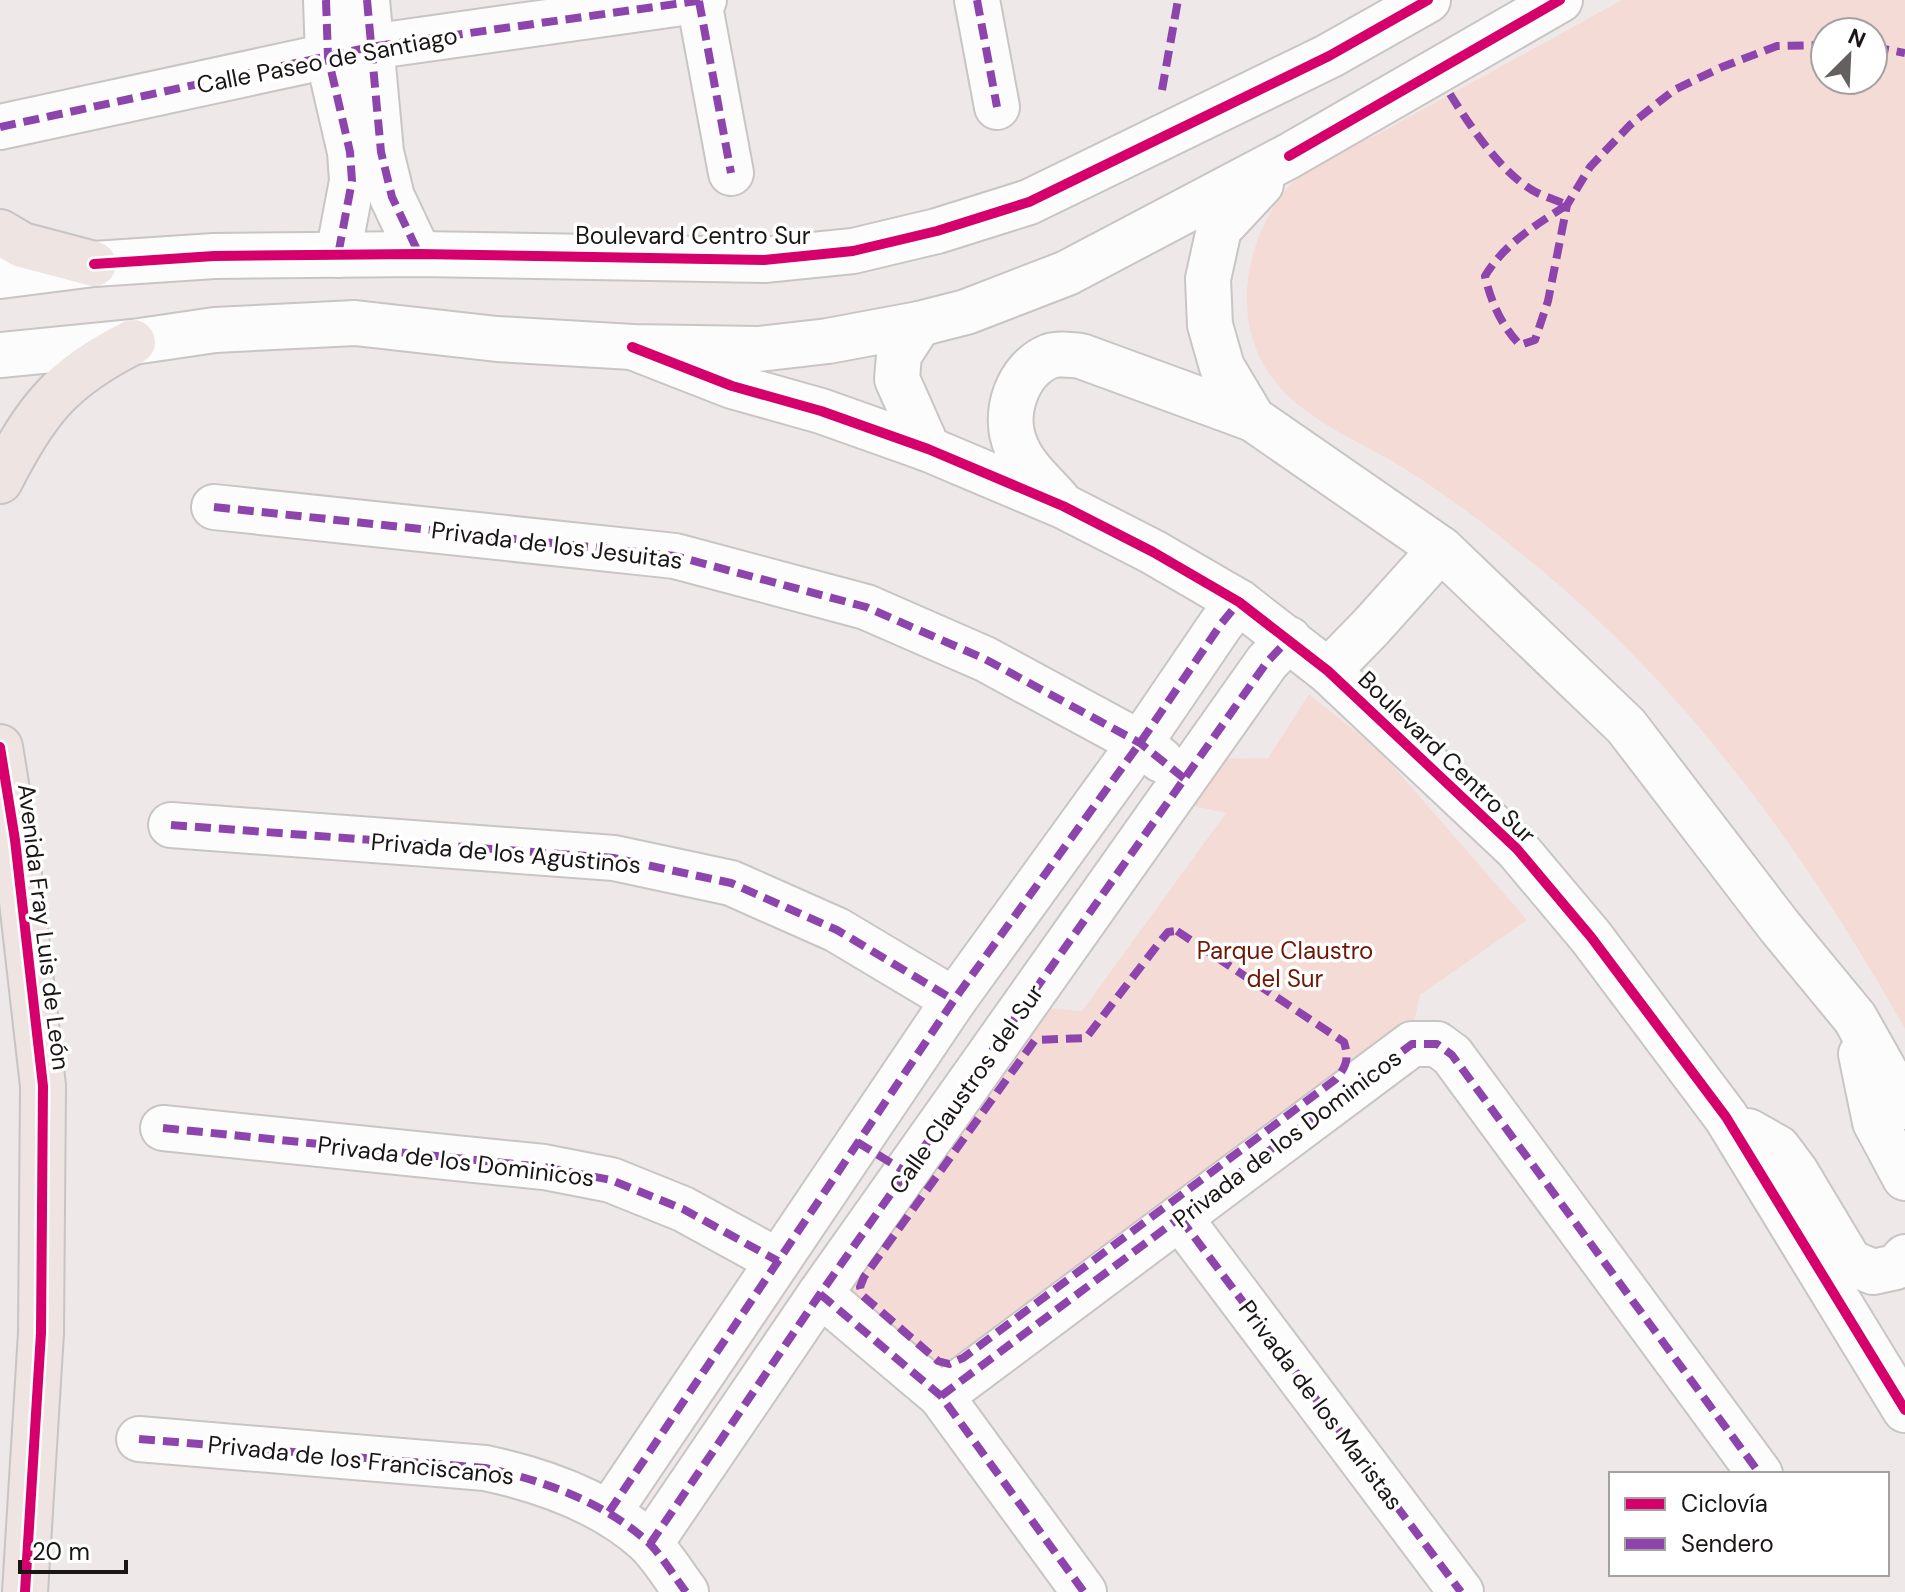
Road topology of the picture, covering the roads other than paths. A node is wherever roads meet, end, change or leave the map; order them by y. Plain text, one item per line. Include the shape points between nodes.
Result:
1 (326, 0) edge
2 (367, 0) edge
3 (702, 0) edge
4 (977, 0) edge
5 (1428, 0) edge
6 (1560, 0) edge
7 (370, 47) junction
8 (328, 57) junction
9 (997, 107) dead end
10 (0, 127) edge
11 (1289, 156) junction
12 (731, 173) dead end
13 (0, 232) edge
14 (419, 254) junction
15 (338, 255) junction
16 (94, 264) junction
17 (0, 276) edge
18 (919, 324) junction
19 (133, 342) junction
20 (632, 347) junction
21 (0, 355) edge
22 (1253, 419) junction
23 (928, 449) junction
24 (0, 481) edge
25 (1063, 506) junction
26 (214, 507) dead end
27 (1441, 549) junction
28 (1239, 602) junction
29 (1289, 639) junction
30 (1328, 671) junction
31 (1140, 743) junction
32 (0, 747) edge
33 (1185, 779) junction
34 (171, 825) dead end
35 (954, 1000) junction
36 (1855, 1018) junction
37 (1905, 1107) edge
38 (1726, 1117) junction
39 (163, 1128) dead end
40 (857, 1142) junction
41 (906, 1172) junction
42 (1905, 1178) edge
43 (1180, 1218) junction
44 (1905, 1257) edge
45 (778, 1261) junction
46 (820, 1294) junction
47 (941, 1396) junction
48 (1905, 1410) edge
49 (139, 1439) dead end
50 (1759, 1472) edge
51 (609, 1512) junction
52 (650, 1544) junction
53 (25, 1592) edge
54 (686, 1592) edge
55 (1084, 1592) edge
56 (1461, 1592) edge

1 - 8 street
2 - 7 street
3 - 7 street, Calle Paseo de Santiago
3 - 12 street
4 - 9 street
5 - 14 street, Boulevard Centro Sur via 1329,56 1029,202 937,231 853,251 764,260
6 - 11 street
7 - 8 street, Calle Paseo de Santiago
7 - 14 street via 387,179
8 - 10 street, Calle Paseo de Santiago
8 - 15 street via 352,181
11 - 18 street via 1067,273
11 - 22 street via 1219,229 1208,279 1210,325 1222,367
13 - 16 main road via 22,245
14 - 15 street, Boulevard Centro Sur
15 - 16 street, Boulevard Centro Sur
16 - 17 street, Boulevard Centro Sur
18 - 20 street via 758,349
18 - 23 street via 899,355 897,379
19 - 20 street via 215,330 355,323
19 - 21 street
19 - 24 main road via 63,386 25,432
20 - 23 street, Boulevard Centro Sur via 732,386
22 - 25 street via 1081,356 1052,355 1019,384 1011,430 1027,467
22 - 27 street
23 - 25 street, Boulevard Centro Sur
25 - 28 street, Boulevard Centro Sur
26 - 31 street, Privada de los Jesuitas via 675,556 866,607 985,659
27 - 30 street
27 - 36 street via 1626,726
28 - 29 street, Boulevard Centro Sur
28 - 31 street
29 - 30 street, Boulevard Centro Sur
29 - 33 street, Calle Claustros del Sur
30 - 38 street, Boulevard Centro Sur via 1517,849 1591,937
31 - 33 street, Privada de los Jesuitas
31 - 35 street
32 - 53 main road, Avenida Fray Luis de León via 43,1086 41,1333
33 - 41 street, Calle Claustros del Sur
34 - 35 street, Privada de los Agustinos via 614,858 731,883 837,930
35 - 40 street
36 - 37 street
36 - 42 street via 1875,1122
38 - 44 street via 1778,1148 1850,1262 1873,1272 1896,1267
38 - 48 street, Boulevard Centro Sur
39 - 45 street, Privada de los Dominicos via 544,1167 611,1180 683,1209
40 - 41 street
40 - 45 street
41 - 46 street, Calle Claustros del Sur
43 - 47 street, Privada de los Dominicos
43 - 50 street, Privada de los Dominicos via 1412,1044 1437,1044 1452,1055
43 - 56 street, Privada de los Maristas
45 - 51 street
46 - 47 street
46 - 52 street, Calle Claustros del Sur
47 - 55 street
49 - 51 street, Privada de los Franciscanos via 485,1468 526,1477
51 - 52 street, Privada de los Franciscanos
52 - 54 street, Privada de los Franciscanos

